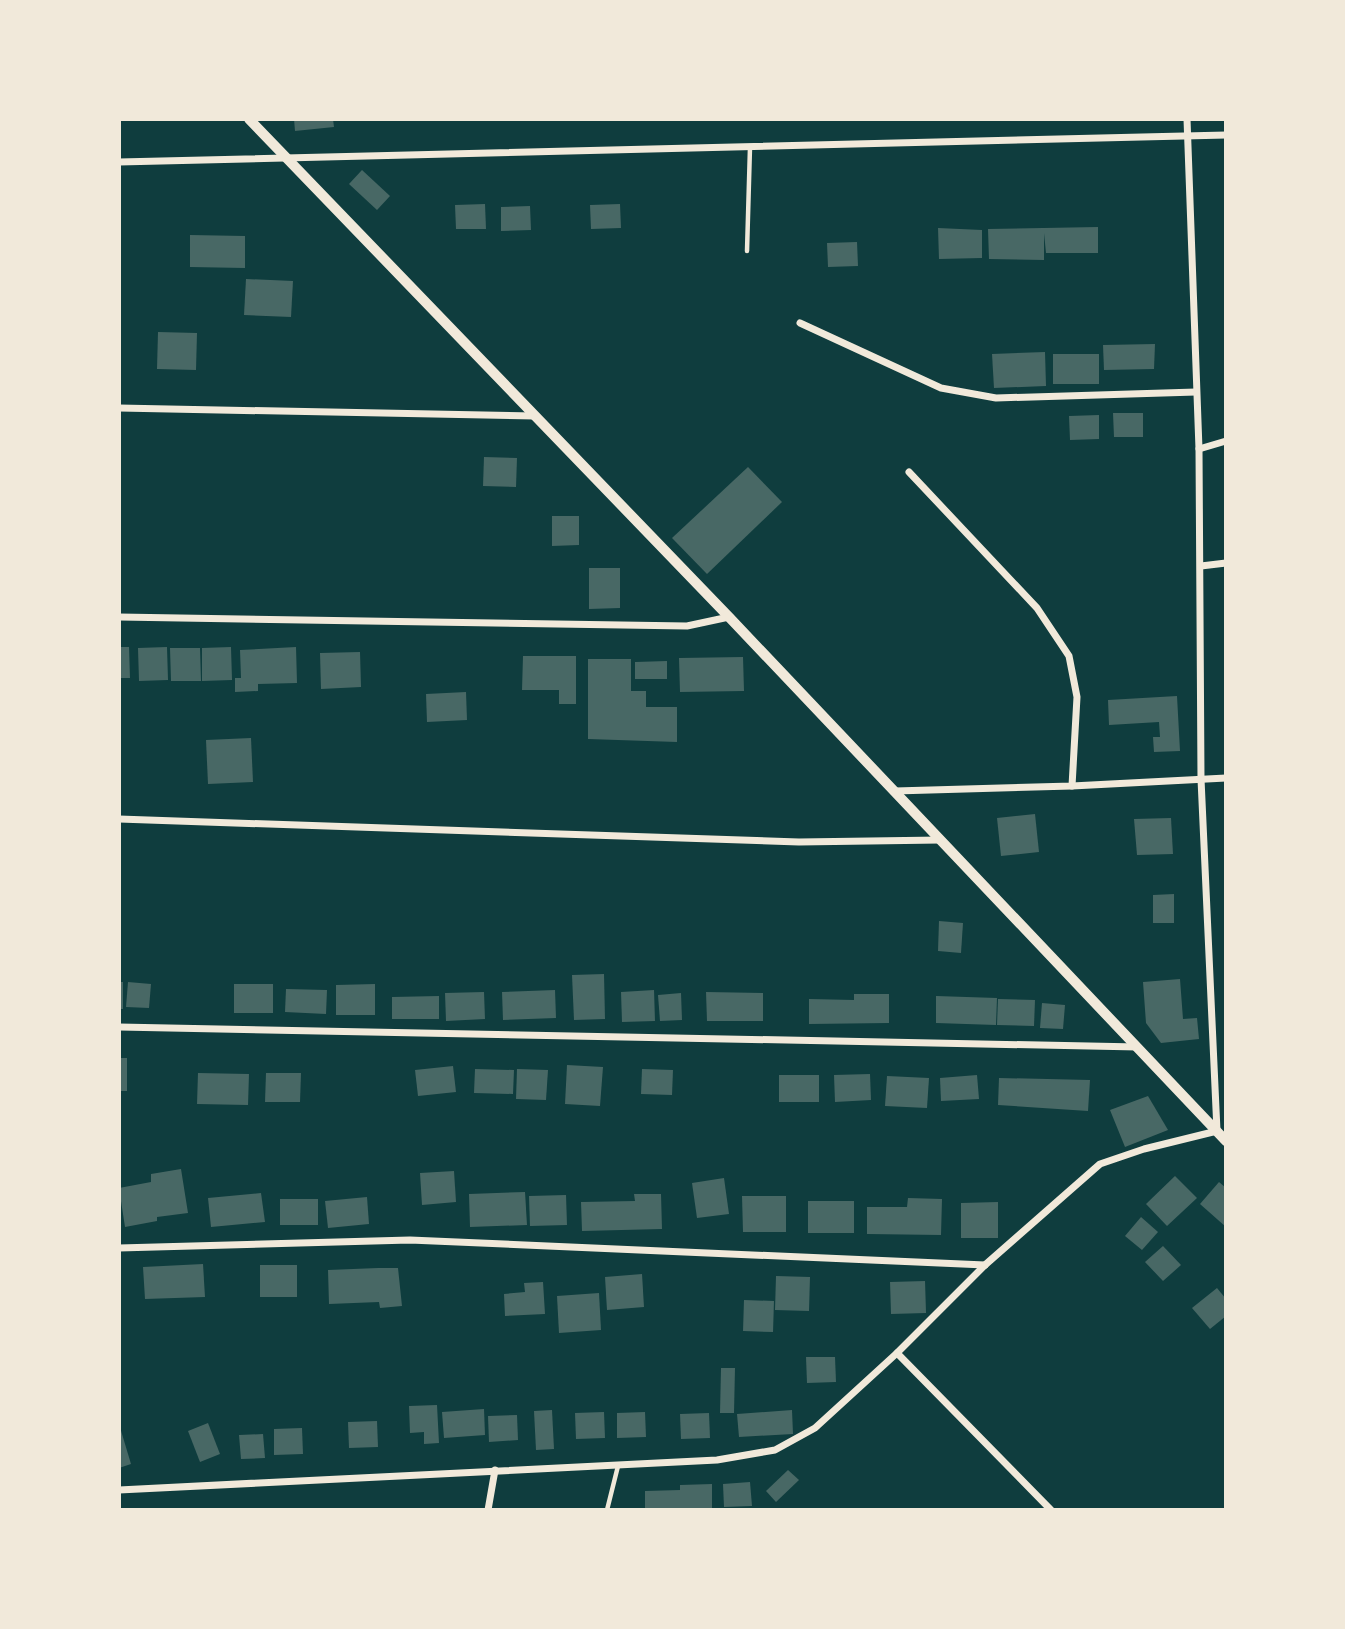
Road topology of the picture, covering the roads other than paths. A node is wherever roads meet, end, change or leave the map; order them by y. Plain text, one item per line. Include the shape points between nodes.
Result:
1 (249, 119) edge
2 (1186, 119) edge
3 (1226, 135) edge
4 (1187, 136) junction
5 (750, 147) junction
6 (287, 159) junction
7 (119, 162) edge
8 (747, 251) dead end
9 (800, 323) dead end
10 (1196, 392) junction
11 (119, 408) edge
12 (536, 416) junction
13 (1226, 442) edge
14 (1199, 449) junction
15 (909, 472) dead end
16 (1226, 563) edge
17 (1201, 566) junction
18 (119, 617) edge
19 (729, 617) junction
20 (1226, 778) edge
21 (1200, 779) junction
22 (1072, 786) junction
23 (892, 792) junction
24 (119, 819) edge
25 (940, 840) junction
26 (119, 1027) edge
27 (1139, 1047) junction
28 (1217, 1131) junction
29 (1226, 1141) edge
30 (119, 1248) edge
31 (985, 1265) junction
32 (897, 1353) junction
33 (618, 1465) junction
34 (495, 1470) junction
35 (119, 1490) edge
36 (488, 1510) edge
37 (607, 1510) edge
38 (1051, 1510) edge

1 - 6 street
2 - 4 street
3 - 4 street
4 - 5 street
4 - 10 street
5 - 6 street
5 - 8 lane
6 - 7 street
6 - 12 street
9 - 10 street via 941,388 996,398
10 - 14 street
11 - 12 street
12 - 19 street
13 - 14 street
14 - 17 street
15 - 22 street via 1037,608 1069,656 1077,697
16 - 17 street
17 - 21 street
18 - 19 street via 687,626
19 - 23 street
20 - 21 street
21 - 22 street
21 - 28 street
22 - 23 street
23 - 25 street
24 - 25 street via 799,842
25 - 27 street
26 - 27 street
27 - 28 street
28 - 29 street
28 - 31 street via 1100,1164
30 - 31 street via 410,1240
31 - 32 street
32 - 33 street via 815,1428 775,1450 717,1461
32 - 38 street
33 - 34 street
33 - 37 lane
34 - 35 street
34 - 36 street

